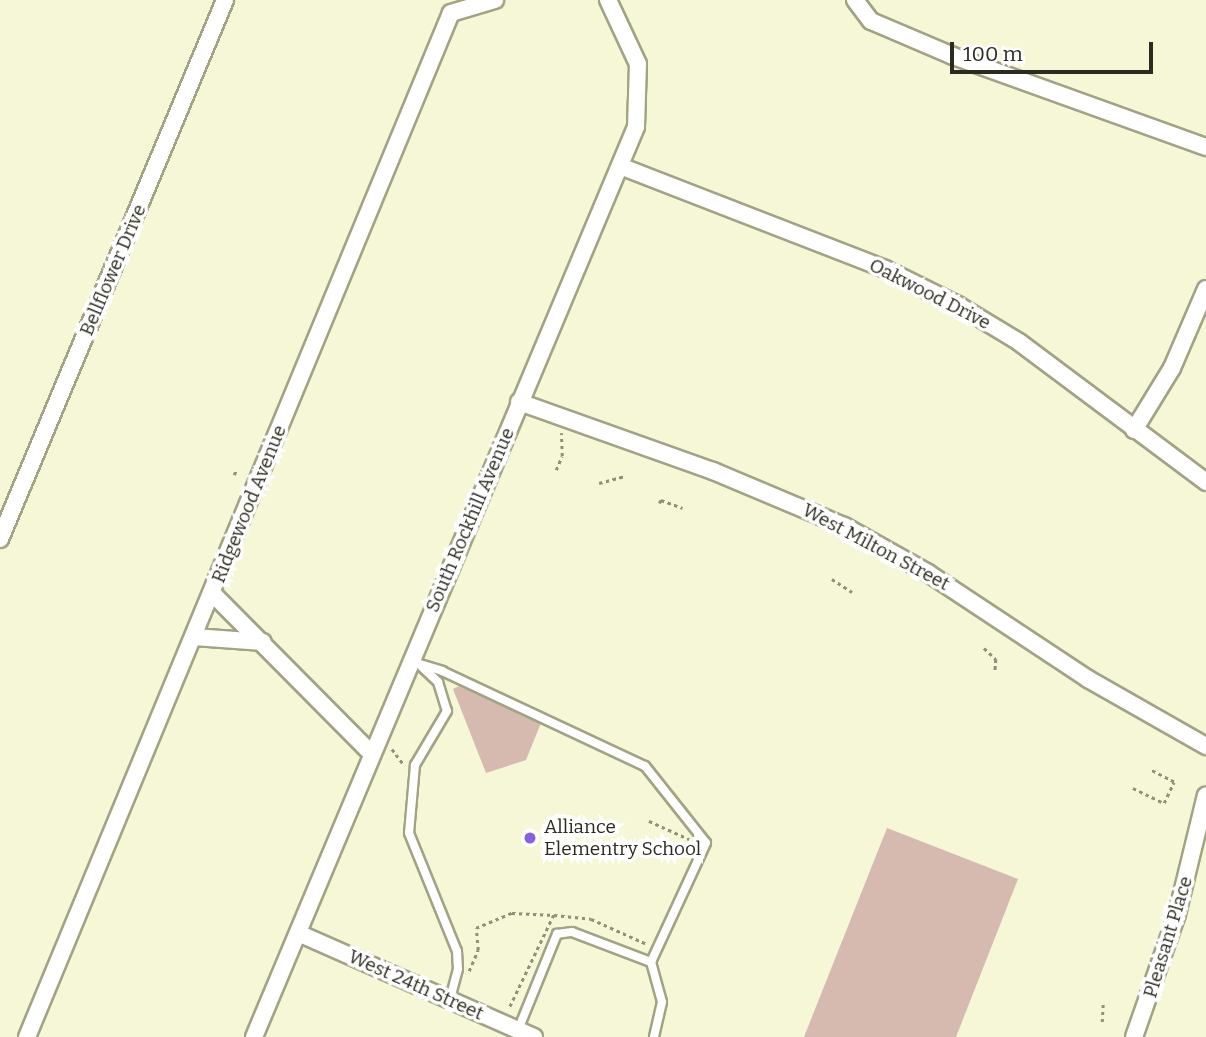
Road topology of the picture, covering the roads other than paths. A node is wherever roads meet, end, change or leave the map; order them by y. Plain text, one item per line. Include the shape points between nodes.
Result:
1 (225, 0) edge
2 (495, 0) edge
3 (608, 0) edge
4 (855, 0) edge
5 (450, 6) edge
6 (1206, 147) edge
7 (620, 166) junction
8 (1206, 289) edge
9 (519, 402) junction
10 (1134, 430) junction
11 (1206, 482) edge
12 (0, 539) edge
13 (212, 593) junction
14 (194, 637) junction
15 (263, 642) junction
16 (410, 661) junction
17 (1206, 746) edge
18 (372, 754) junction
19 (1206, 795) edge
20 (298, 933) junction
21 (651, 962) junction
22 (450, 999) junction
23 (518, 1030) junction
24 (27, 1037) edge
25 (254, 1037) edge
26 (534, 1037) edge
27 (654, 1037) edge
28 (1134, 1037) edge

1 - 12 street, Bellflower Drive
2 - 5 street, Ridgewood Avenue
3 - 7 street, South Rockhill Avenue via 632,48 640,88 636,127
4 - 6 street via 871,21 906,37
5 - 13 street, Ridgewood Avenue
7 - 9 street, South Rockhill Avenue
7 - 10 street, Oakwood Drive via 922,286 1019,342
8 - 10 street via 1172,368
9 - 16 street, South Rockhill Avenue
9 - 17 street, West Milton Street via 748,484 844,526 928,573 1088,680
10 - 11 street, Oakwood Drive
13 - 14 street, Ridgewood Avenue
13 - 15 street
14 - 15 street
14 - 24 street, Ridgewood Avenue
15 - 18 street
16 - 18 street, South Rockhill Avenue
16 - 21 lane via 442,671 645,766 706,843
16 - 22 lane via 438,682 447,710 415,765 409,833 457,951 458,969
18 - 20 street, South Rockhill Avenue
19 - 28 street, Pleasant Place via 1177,914
20 - 22 street, West 24th Street
20 - 25 street, South Rockhill Avenue
21 - 23 lane via 585,934 557,934
21 - 27 lane via 662,1002
22 - 23 street, West 24th Street
23 - 26 street, West 24th Street

